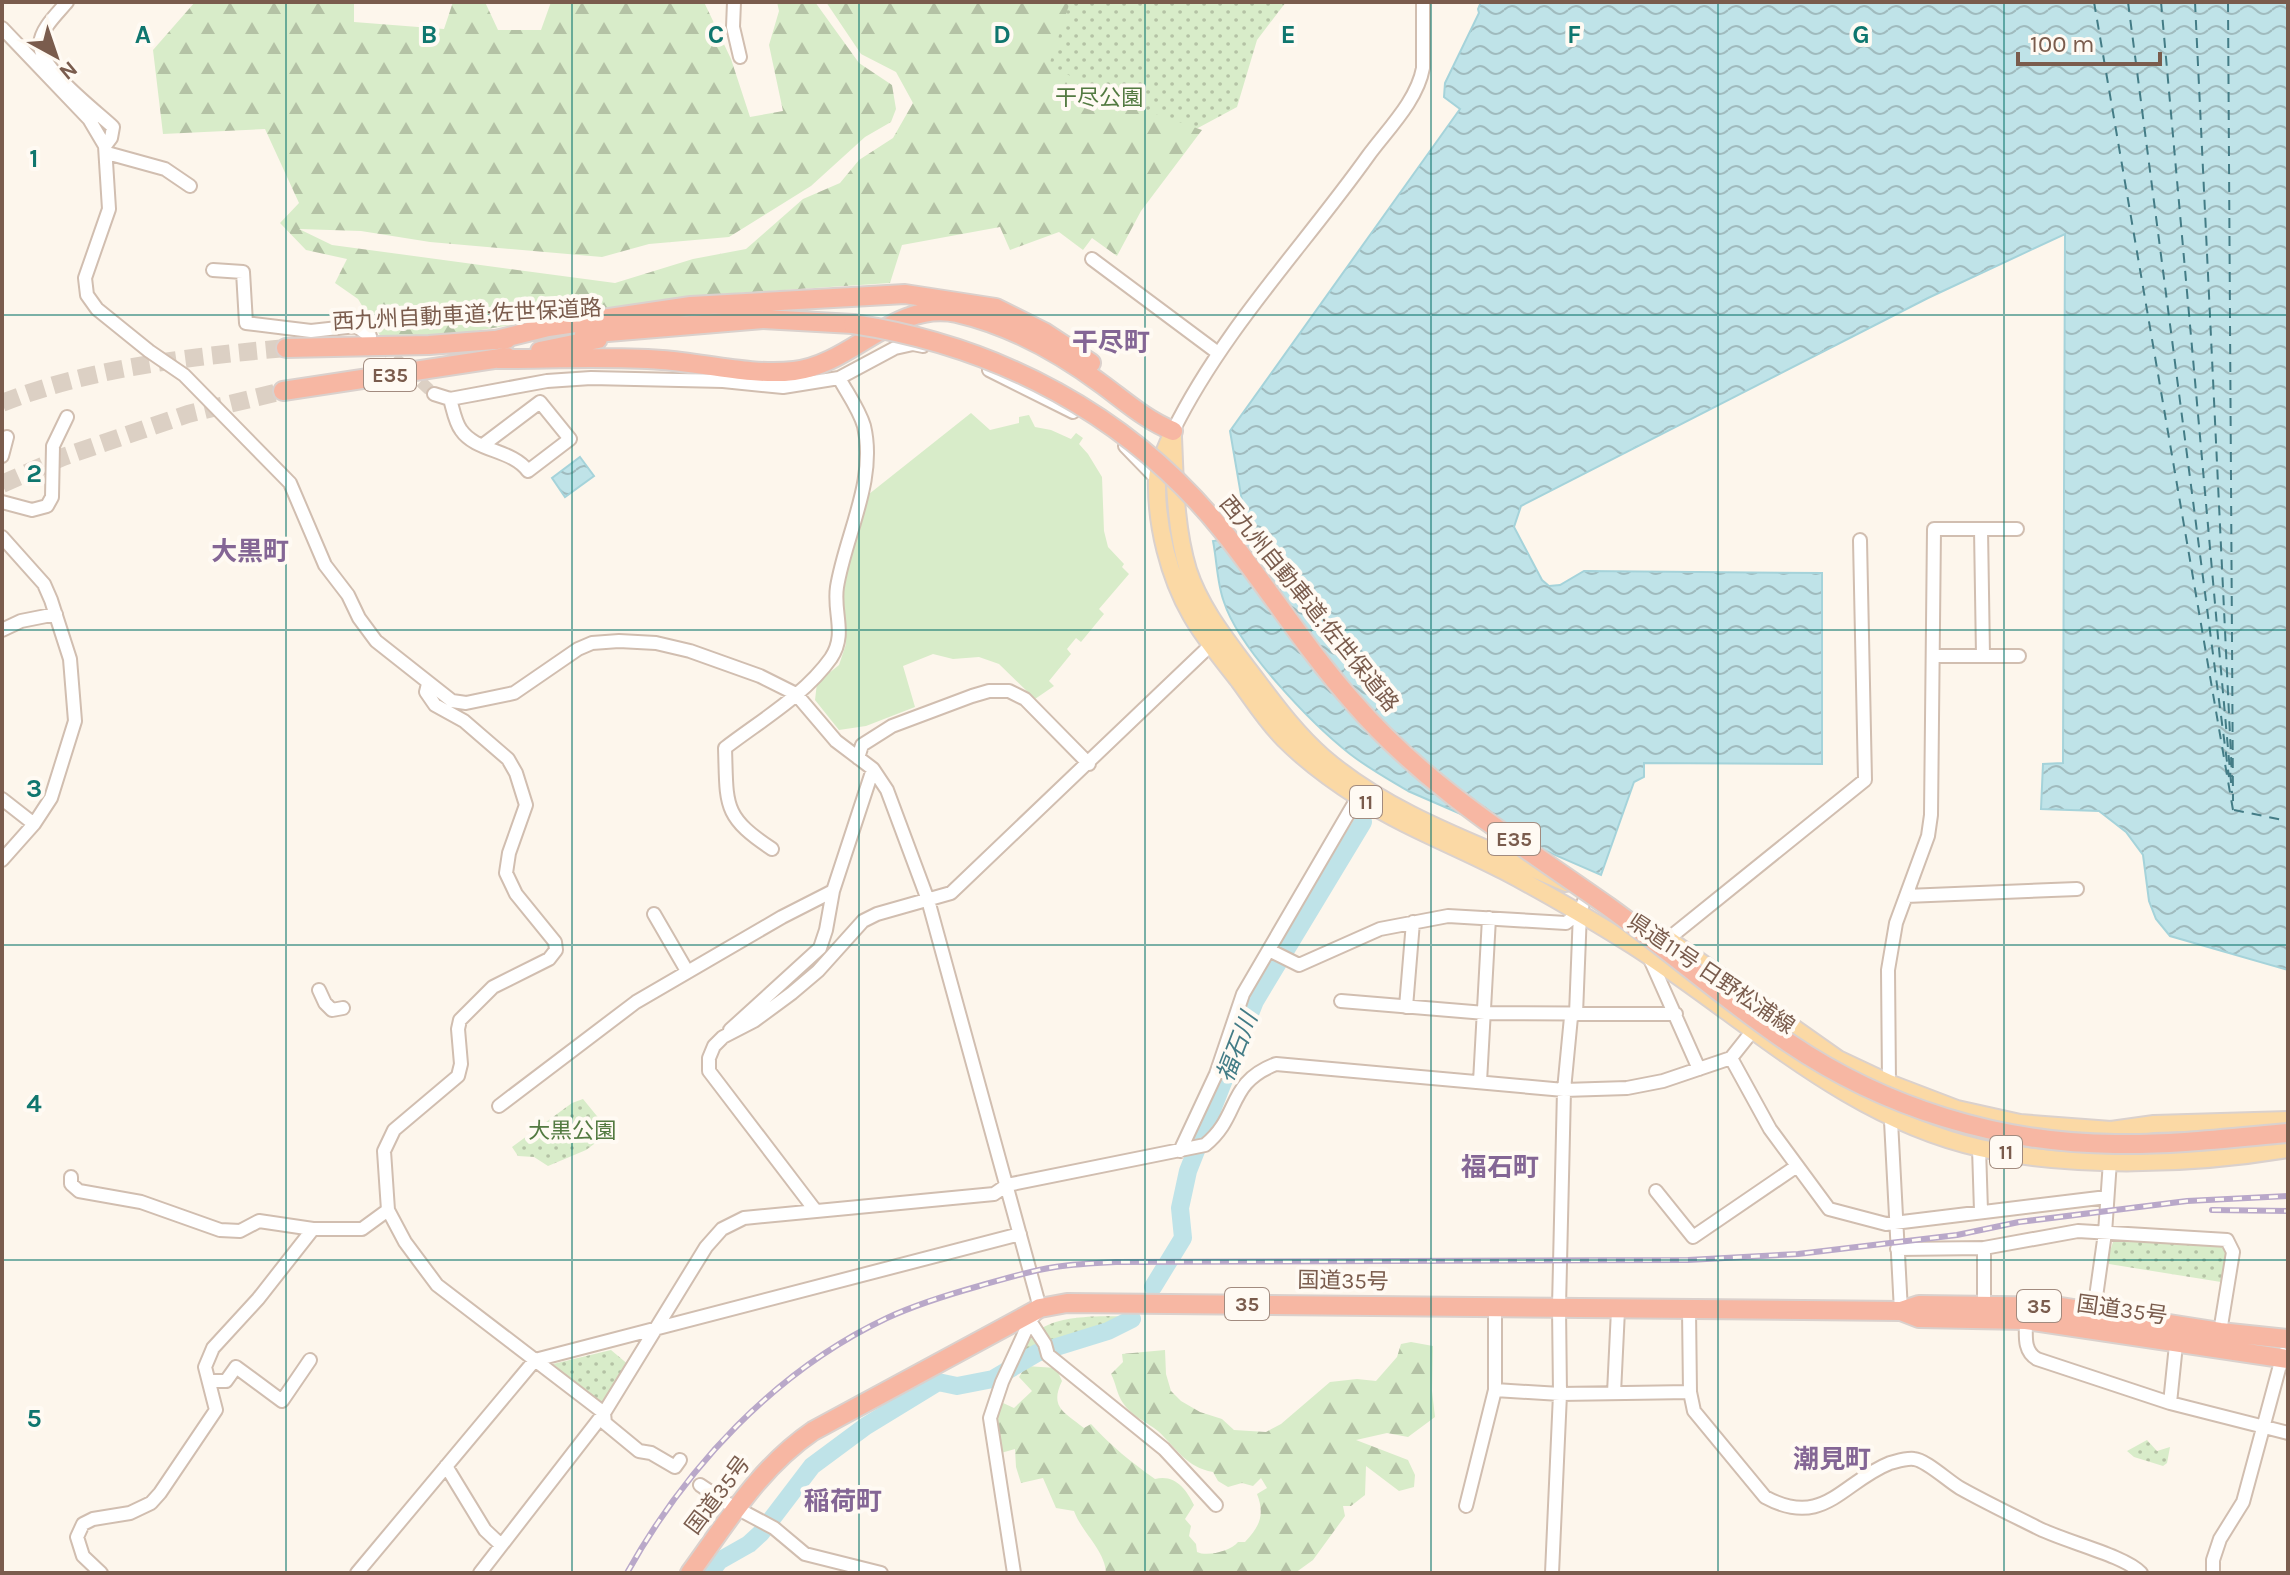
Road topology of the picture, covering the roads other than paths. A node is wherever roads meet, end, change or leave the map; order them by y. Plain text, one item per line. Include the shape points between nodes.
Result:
1 (67, 2) edge
2 (734, 2) edge
3 (1423, 2) edge
4 (2, 28) edge
5 (740, 57) dead end
6 (106, 150) junction
7 (190, 186) dead end
8 (1092, 259) dead end
9 (213, 270) dead end
10 (651, 329) junction
11 (370, 336) tunnel mouth
12 (496, 340) junction
13 (286, 348) tunnel mouth
14 (1218, 353) junction
15 (498, 359) junction
16 (839, 378) junction
17 (283, 391) tunnel mouth
18 (434, 394) tunnel mouth
19 (450, 399) junction
20 (67, 417) dead end
21 (1173, 431) junction
22 (7, 437) dead end
23 (483, 445) junction
24 (2, 456) edge
25 (1157, 479) junction
26 (2, 502) edge
27 (1981, 529) junction
28 (2017, 529) dead end
29 (2, 537) edge
30 (1860, 540) dead end
31 (56, 614) junction
32 (2, 630) edge
33 (1216, 639) junction
34 (1933, 656) junction
35 (1983, 656) junction
36 (2019, 656) dead end
37 (428, 684) junction
38 (796, 694) junction
39 (858, 758) junction
40 (1089, 764) junction
41 (873, 769) junction
42 (1361, 792) junction
43 (2, 799) edge
44 (34, 824) junction
45 (772, 849) dead end
46 (2, 860) edge
47 (2077, 889) dead end
48 (833, 891) junction
49 (1587, 893) junction
50 (1906, 896) junction
51 (928, 900) junction
52 (1580, 912) junction
53 (654, 914) dead end
54 (1489, 918) junction
55 (1413, 922) junction
56 (1668, 939) junction
57 (1272, 951) junction
58 (1649, 955) junction
59 (687, 971) junction
60 (319, 990) dead end
61 (1341, 1001) dead end
62 (1406, 1007) junction
63 (343, 1008) dead end
64 (1767, 1011) junction
65 (1485, 1013) junction
66 (1576, 1014) junction
67 (1676, 1014) junction
68 (1753, 1031) junction
69 (723, 1037) junction
70 (1731, 1058) junction
71 (1699, 1069) junction
72 (1480, 1082) junction
73 (1889, 1083) junction
74 (1564, 1090) junction
75 (499, 1106) dead end
76 (1892, 1120) junction
77 (2288, 1120) edge
78 (2288, 1133) edge
79 (1979, 1148) junction
80 (2288, 1149) edge
81 (1180, 1151) junction
82 (2110, 1161) junction
83 (1797, 1166) junction
84 (71, 1177) dead end
85 (1007, 1185) junction
86 (1656, 1191) dead end
87 (2107, 1197) junction
88 (388, 1210) junction
89 (815, 1210) junction
90 (1981, 1211) junction
91 (1896, 1223) junction
92 (313, 1229) junction
93 (2105, 1233) junction
94 (1020, 1234) junction
95 (1984, 1248) junction
96 (1897, 1249) junction
97 (1984, 1305) junction
98 (1495, 1307) junction
99 (1559, 1307) junction
100 (1618, 1310) junction
101 (1689, 1310) junction
102 (1901, 1311) junction
103 (2094, 1311) junction
104 (1035, 1315) junction
105 (2026, 1320) junction
106 (660, 1326) junction
107 (2220, 1332) junction
108 (2177, 1334) junction
109 (2288, 1339) edge
110 (2285, 1355) edge
111 (310, 1360) dead end
112 (535, 1360) junction
113 (209, 1381) junction
114 (1495, 1390) junction
115 (1690, 1392) junction
116 (1614, 1393) junction
117 (1560, 1394) junction
118 (2170, 1403) junction
119 (604, 1413) junction
120 (2262, 1425) junction
121 (2288, 1433) edge
122 (680, 1460) dead end
123 (446, 1466) junction
124 (700, 1485) dead end
125 (1216, 1505) dead end
126 (1466, 1506) dead end
127 (743, 1509) junction
128 (501, 1545) junction
129 (101, 1573) edge
130 (357, 1573) edge
131 (480, 1573) edge
132 (690, 1573) edge
133 (881, 1573) edge
134 (1014, 1573) edge
135 (1552, 1573) edge
136 (2141, 1573) edge
137 (2213, 1573) edge

1 - 6 street via 40,42 42,54 113,127
2 - 5 street
3 - 14 street via 1423,68 1410,98
4 - 6 street via 89,119
6 - 7 street via 165,169
6 - 37 street via 109,209 85,278 87,295 97,309 184,375 290,483 325,565 359,618 376,641
8 - 14 street
9 - 11 street via 243,272 246,323 311,331 356,326
10 - 12 highway, 西九州自動車道;佐世保道路 / E35
10 - 15 highway, 西九州自動車道;佐世保道路 / E35
10 - 78 highway, 西九州自動車道;佐世保道路 / E35, bridge via 763,319 853,324 939,341 995,361 1074,402 1160,464 1219,527 1352,701 1425,774 1787,1042 1868,1089 2012,1135 2114,1144
12 - 13 highway, 西九州自動車道;佐世保道路 / E35
12 - 21 highway via 691,306 905,294 996,308 1044,332 1154,410
14 - 21 street
15 - 17 highway, 西九州自動車道;佐世保道路 / E35
15 - 21 highway via 641,358 795,371 834,358 917,313 952,312 1036,343 1149,421
16 - 19 street via 783,387 591,378
16 - 25 street via 895,348 932,348 1073,411 1112,436
16 - 38 street via 863,425 863,480 837,586 839,644
18 - 19 street
19 - 23 street via 462,432
20 - 26 street via 53,446 52,497 47,506 32,510
21 - 25 main road, 県道11号 日野松浦線 / 11
21 - 33 main road, 県道11号 日野松浦線 / 11 via 1181,543
22 - 24 street
23 - 23 street via 528,471 570,439 540,402
25 - 33 main road, 県道11号 日野松浦線 / 11 via 1171,569 1191,615
27 - 28 street
27 - 34 street via 1934,529
27 - 35 street
29 - 31 street via 44,584
30 - 56 street via 1865,780
31 - 32 street
31 - 44 street via 70,659 75,721 51,798
33 - 40 street
33 - 42 main road, 県道11号 日野松浦線 / 11
34 - 35 street
34 - 50 street via 1931,815
35 - 36 street
37 - 38 street via 452,701 487,700 514,693 578,649 619,641 690,651
37 - 88 street via 426,692 435,705 476,731 516,773 526,805 506,873 556,950 549,959 493,987 460,1020 458,1076 394,1130 384,1151
38 - 39 street
38 - 45 street via 725,748 728,808 739,825
39 - 40 street via 862,745 892,726 989,691 1009,691 1025,699
39 - 41 street
40 - 51 street via 951,893
41 - 48 street
41 - 51 street via 887,790
42 - 49 main road, 県道11号 日野松浦線 / 11
42 - 52 main road, 県道11号 日野松浦線 / 11 via 1399,821
42 - 57 street
43 - 44 street
44 - 46 street
47 - 50 street
48 - 59 street
48 - 69 street via 820,948
49 - 52 street
49 - 56 main road, 県道11号 日野松浦線 / 11
50 - 73 street via 1888,970
51 - 69 street via 863,921 792,993
51 - 85 street
52 - 54 street via 1566,923
52 - 58 main road, 県道11号 日野松浦線 / 11
52 - 66 street
53 - 59 street
54 - 55 street via 1448,916
54 - 65 street
55 - 57 street via 1380,929 1299,965
55 - 62 street
56 - 64 main road, 県道11号 日野松浦線 / 11
57 - 81 street via 1243,994 1216,1074
58 - 67 street
58 - 68 main road, 県道11号 日野松浦線 / 11
59 - 75 street via 636,1002
60 - 63 street via 332,1010
61 - 62 street
62 - 65 street
64 - 68 street
64 - 73 main road, 県道11号 日野松浦線 / 11 via 1838,1059
65 - 66 street
65 - 72 street
66 - 67 street
66 - 74 street via 1571,1017
67 - 71 street
68 - 70 street
68 - 76 main road, 11
69 - 89 street via 709,1058 709,1071
70 - 71 street
70 - 83 street
71 - 74 street via 1627,1088
72 - 74 street
72 - 81 street via 1276,1064 1247,1080 1217,1136
73 - 76 street
73 - 77 main road, 県道11号 日野松浦線 / 11 via 1957,1109 2020,1123 2111,1130
74 - 99 street
76 - 79 main road, 11
76 - 91 street
79 - 82 main road, 11
79 - 90 street
80 - 82 main road, 11 via 2149,1163
81 - 85 street
82 - 87 street
83 - 86 street via 1693,1237
83 - 91 street via 1829,1209
84 - 92 street via 79,1191 141,1202 220,1230 240,1231 259,1221
85 - 89 street via 994,1194
85 - 94 street
87 - 90 street
87 - 93 street
88 - 92 street via 362,1229
88 - 112 street via 437,1285
89 - 106 street via 744,1218 722,1229
90 - 91 street
91 - 96 street
92 - 113 street via 213,1348 205,1367
93 - 95 street via 2078,1231
93 - 103 street
93 - 107 street via 2227,1240 2233,1252
94 - 104 street
94 - 106 street
95 - 96 street
95 - 97 street
96 - 102 street
97 - 102 highway, 国道35号 / 35 via 1919,1305
97 - 103 highway, 国道35号 / 35
98 - 99 highway, 国道35号 / 35
98 - 104 highway, 国道35号 / 35 via 1106,1302 1067,1303
98 - 114 street
99 - 100 highway, 国道35号 / 35
99 - 117 street
100 - 101 highway, 国道35号 / 35
100 - 116 street
101 - 102 highway, 国道35号 / 35
101 - 115 street
102 - 105 highway, 国道35号 / 35 via 1919,1318
103 - 108 highway, 国道35号 / 35
104 - 125 street via 1047,1350 1164,1449
104 - 127 highway, 国道35号 / 35 via 813,1431 763,1473
104 - 134 street via 990,1418
105 - 108 highway, 国道35号 / 35
105 - 118 street via 2030,1355
106 - 112 street
106 - 119 street
107 - 108 highway, 国道35号 / 35
107 - 109 highway, 国道35号 / 35
108 - 110 highway, 国道35号 / 35
108 - 118 street
110 - 120 street
111 - 113 street via 282,1401 236,1367 226,1381
112 - 119 street
112 - 123 street
113 - 129 street via 216,1410 160,1493 130,1513 83,1524 77,1537 83,1556
114 - 117 street
114 - 126 street
115 - 116 street
115 - 136 street via 1694,1411 1765,1497 1780,1505 1823,1505 1886,1465 1916,1459 2038,1529 2129,1563
116 - 117 street
117 - 135 street
118 - 120 street
119 - 122 street via 605,1423 639,1451 675,1467
119 - 128 street
120 - 121 street
120 - 137 street via 2243,1502 2220,1539
123 - 128 street via 485,1530
123 - 130 street
124 - 127 street
127 - 132 highway, 国道35号 / 35
127 - 133 street via 805,1554
128 - 131 street

